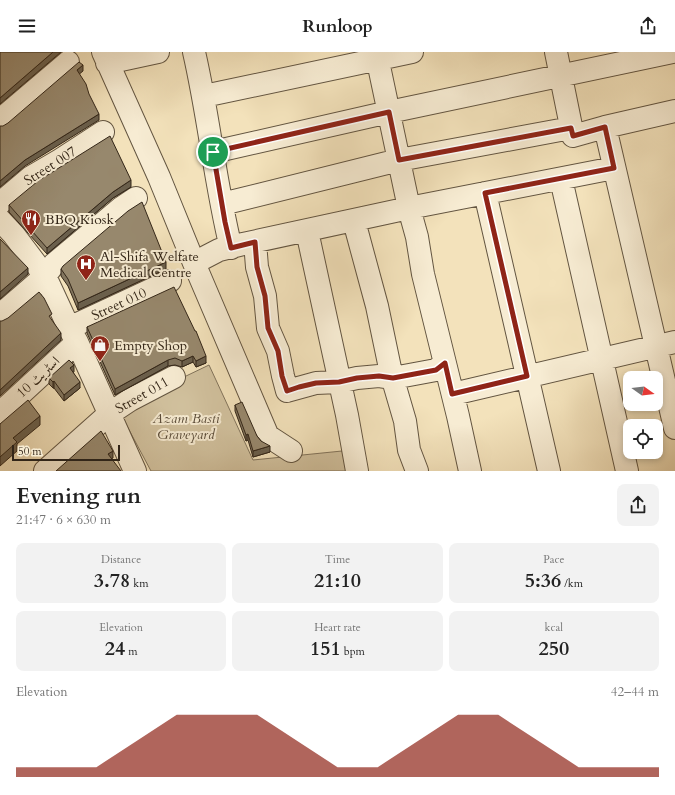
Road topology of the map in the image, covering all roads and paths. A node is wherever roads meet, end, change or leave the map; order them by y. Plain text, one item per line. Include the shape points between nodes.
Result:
1 (158, 52) edge
2 (194, 52) edge
3 (412, 52) edge
4 (556, 52) edge
5 (673, 52) edge
6 (377, 56) edge
7 (105, 57) edge
8 (68, 62) dead end
9 (560, 75) junction
10 (204, 96) junction
11 (389, 112) junction
12 (675, 113) edge
13 (0, 120) edge
14 (605, 127) junction
15 (571, 128) junction
16 (103, 132) dead end
17 (213, 152) junction
18 (399, 160) junction
19 (614, 168) junction
20 (561, 179) junction
21 (485, 193) junction
22 (136, 198) dead end
23 (0, 203) edge
24 (222, 204) junction
25 (409, 208) junction
26 (354, 221) junction
27 (307, 231) junction
28 (5, 234) edge
29 (255, 242) junction
30 (231, 248) junction
31 (194, 263) junction
32 (45, 276) junction
33 (170, 281) dead end
34 (0, 315) edge
35 (73, 335) junction
36 (665, 344) edge
37 (601, 359) junction
38 (445, 363) junction
39 (527, 376) junction
40 (174, 377) dead end
41 (393, 378) junction
42 (339, 382) junction
43 (452, 394) junction
44 (0, 413) edge
45 (109, 414) junction
46 (675, 424) edge
47 (291, 451) dead end
48 (45, 471) edge
49 (135, 471) edge
50 (357, 471) edge
51 (417, 471) edge
52 (470, 471) edge
53 (549, 471) edge
54 (626, 471) edge

1 - 7 street
2 - 10 street
3 - 6 street
4 - 9 street
5 - 9 street
6 - 10 street
6 - 11 street
7 - 31 street
8 - 13 street
9 - 11 street
9 - 15 street
10 - 17 street
11 - 17 street
11 - 18 street
12 - 14 street
14 - 15 street via 573,136
14 - 19 street
15 - 18 street
16 - 23 street, Street 007 via 31,177
17 - 24 street
18 - 24 street
18 - 25 street
19 - 20 street
19 - 36 street
20 - 21 street
20 - 37 street
21 - 25 street
21 - 39 street
22 - 32 street via 54,264
24 - 30 street
25 - 26 street
25 - 38 street
26 - 27 street
26 - 41 street
27 - 29 street
27 - 42 street
28 - 32 street
29 - 30 street
29 - 42 street via 268,328 278,351 287,391 316,383
30 - 31 street via 219,250
31 - 47 street via 268,436
32 - 34 street
32 - 35 street
33 - 35 street, Street 010
35 - 44 street, اسٹریٹ 10
35 - 45 street
36 - 37 street
36 - 46 street
37 - 39 street
37 - 54 street
38 - 41 street via 436,370
38 - 43 street
39 - 43 street
39 - 53 street
40 - 45 street, Street 011
41 - 42 street via 379,376
41 - 51 street via 405,421 409,450
42 - 50 street
43 - 52 street
45 - 48 street, Street 011
45 - 49 street

